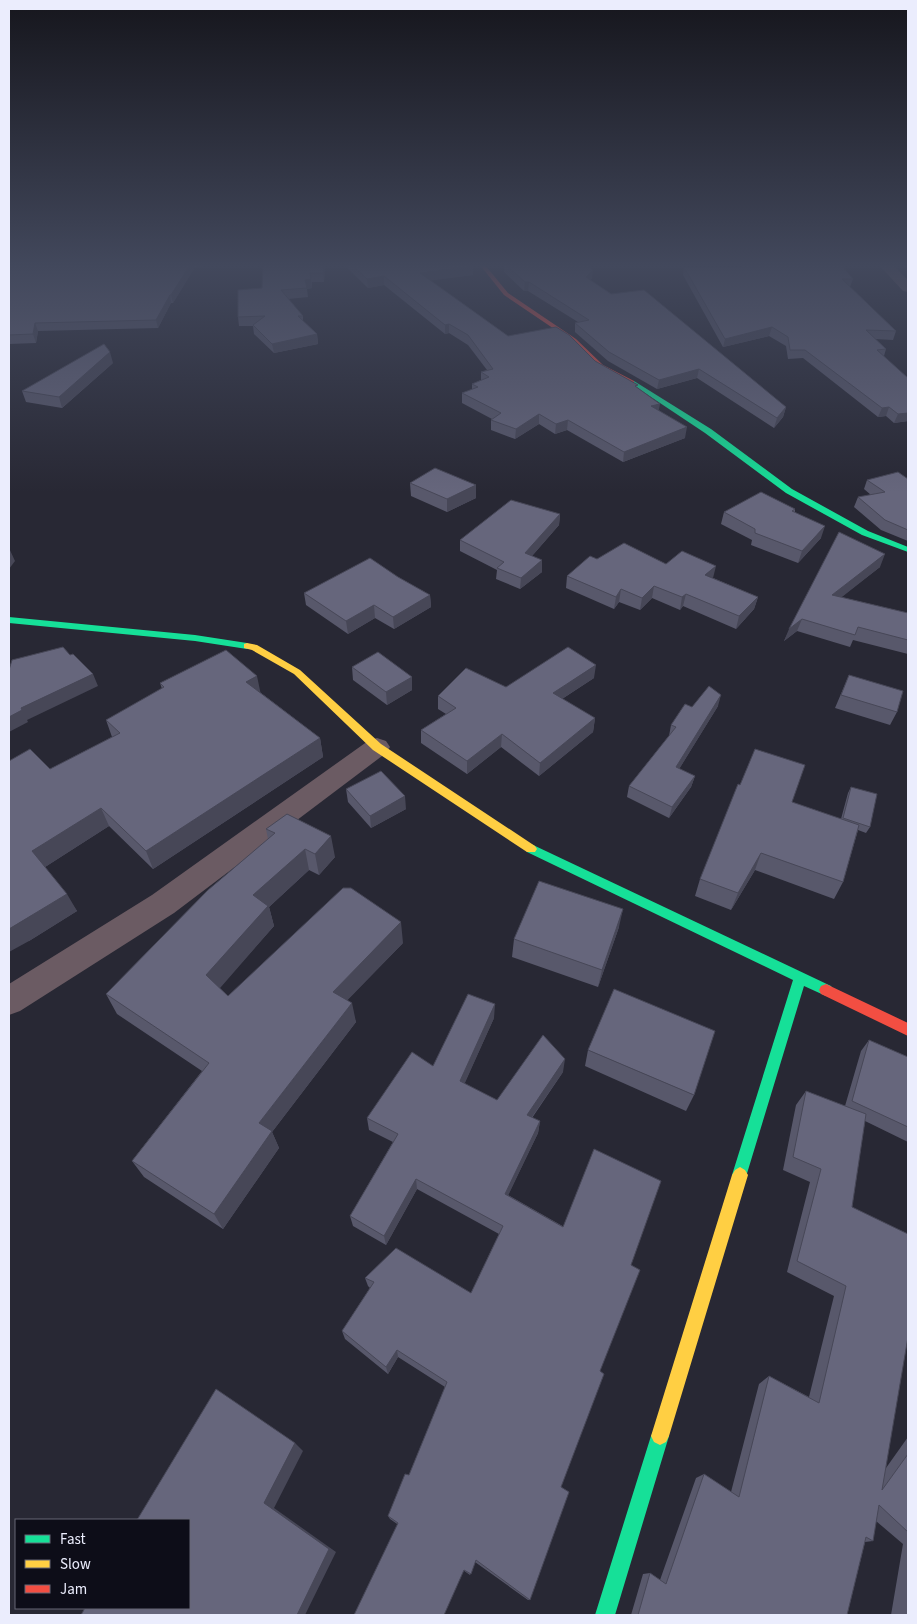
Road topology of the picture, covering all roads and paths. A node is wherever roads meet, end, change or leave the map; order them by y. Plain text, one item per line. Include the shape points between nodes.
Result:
1 (575, 341) edge
2 (908, 550) edge
3 (9, 620) edge
4 (377, 747) junction
5 (800, 978) junction
6 (9, 1001) edge
7 (908, 1030) edge
8 (605, 1615) edge

1 - 2 street via 601,366 708,431 789,491 865,533
3 - 4 street via 254,647 297,672
4 - 5 street via 527,847
4 - 6 street via 163,904
5 - 7 street
5 - 8 street

